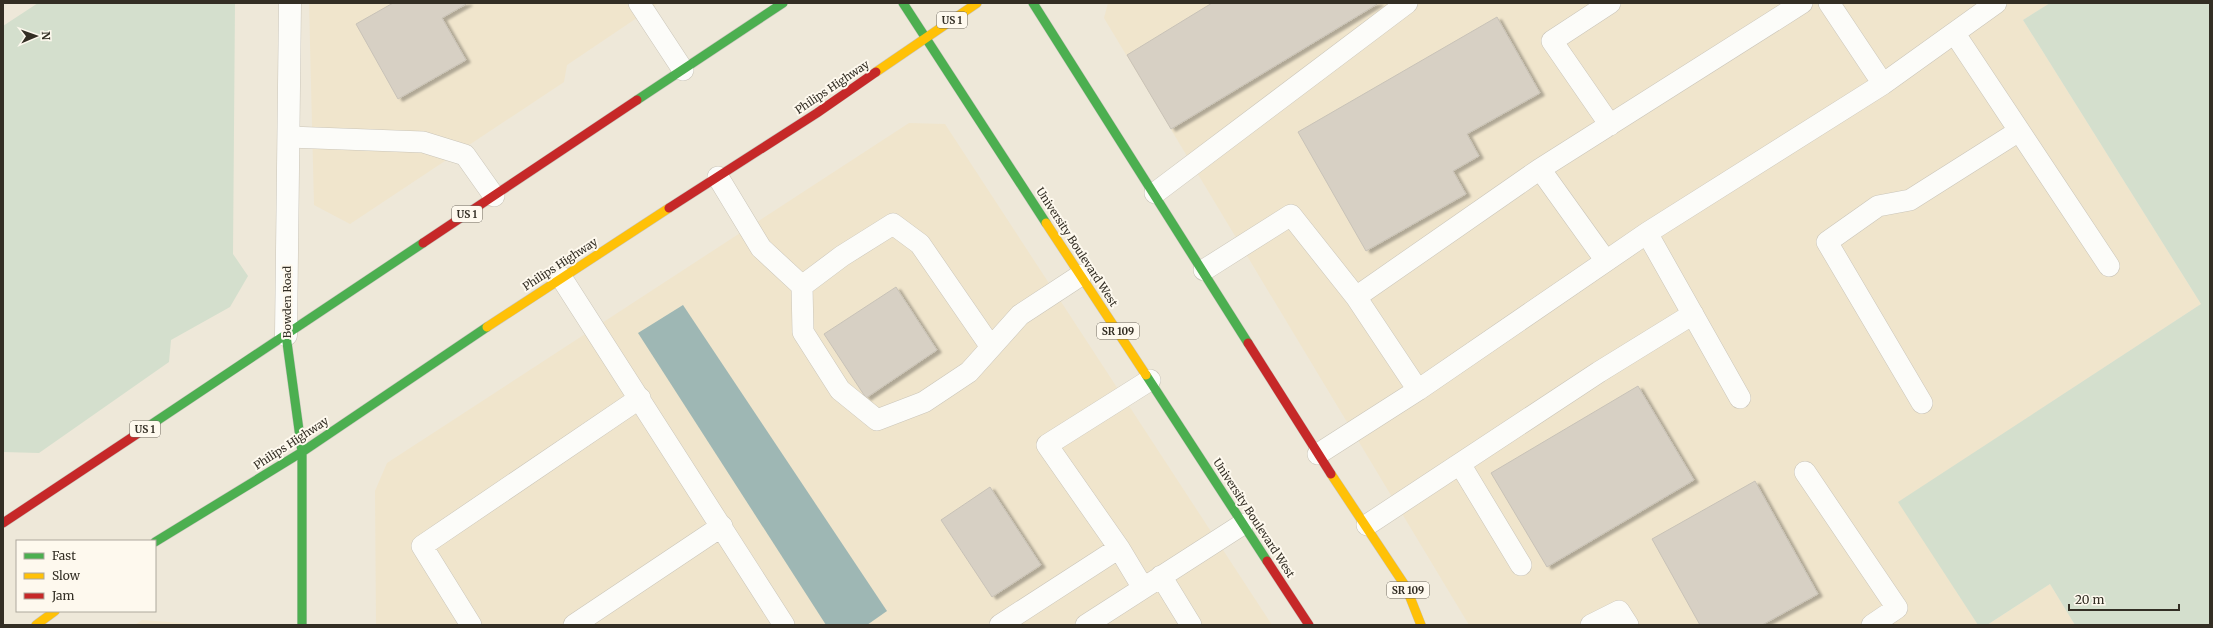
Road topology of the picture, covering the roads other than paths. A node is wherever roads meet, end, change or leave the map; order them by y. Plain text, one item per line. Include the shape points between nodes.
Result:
1 (290, 3) edge
2 (639, 3) edge
3 (903, 3) edge
4 (977, 3) edge
5 (1033, 3) edge
6 (1407, 3) edge
7 (1610, 3) edge
8 (1802, 3) edge
9 (1829, 3) edge
10 (1996, 3) edge
11 (773, 6) edge
12 (1955, 34) junction
13 (926, 37) junction
14 (683, 70) junction
15 (1883, 84) junction
16 (1610, 125) junction
17 (2019, 131) junction
18 (290, 137) junction
19 (1540, 169) junction
20 (718, 177) junction
21 (1155, 193) junction
22 (494, 196) junction
23 (1647, 233) junction
24 (1606, 261) junction
25 (2109, 266) dead end
26 (1204, 270) junction
27 (1081, 275) junction
28 (561, 277) junction
29 (802, 286) junction
30 (1356, 297) junction
31 (1693, 314) junction
32 (286, 335) junction
33 (991, 347) junction
34 (1150, 380) junction
35 (1418, 390) junction
36 (640, 398) junction
37 (1740, 398) dead end
38 (1922, 403) dead end
39 (302, 452) junction
40 (1318, 454) junction
41 (1460, 464) junction
42 (1805, 472) dead end
43 (3, 523) edge
44 (1243, 524) junction
45 (1367, 525) junction
46 (722, 526) junction
47 (156, 541) edge
48 (1119, 548) junction
49 (1521, 565) dead end
50 (1161, 576) junction
51 (1143, 588) junction
52 (54, 612) edge
53 (36, 625) edge
54 (302, 625) edge
55 (471, 625) edge
56 (574, 625) edge
57 (784, 625) edge
58 (1000, 625) edge
59 (1086, 625) edge
60 (1191, 625) edge
61 (1309, 625) edge
62 (1421, 625) edge
63 (1591, 625) edge
64 (1628, 625) edge
65 (1872, 625) edge

1 - 18 street, Bowden Road
2 - 14 lane
3 - 13 main road, University Boulevard West / SR 109
4 - 13 main road, Philips Highway / US 1
5 - 21 main road, SR 109
6 - 21 lane
7 - 16 lane via 1552,41
8 - 16 lane
9 - 15 lane
10 - 12 lane
11 - 14 main road, US 1
12 - 15 lane
12 - 17 lane
13 - 20 main road, Philips Highway / US 1 via 817,113
13 - 27 main road, University Boulevard West / SR 109
14 - 22 main road, US 1
15 - 23 lane
16 - 19 lane
17 - 25 lane
17 - 38 lane via 1910,200 1878,206 1827,242
18 - 22 lane via 423,142 465,155
18 - 32 street, Bowden Road
19 - 24 lane
19 - 30 lane
20 - 28 main road, Philips Highway / US 1
20 - 29 lane via 762,248
21 - 26 main road, SR 109
22 - 32 main road, US 1
23 - 24 lane
23 - 31 lane
24 - 35 lane
26 - 30 lane via 1291,215
26 - 40 main road, SR 109
27 - 33 lane via 1020,315
27 - 34 main road, University Boulevard West / SR 109
28 - 36 lane
28 - 39 main road, Philips Highway / US 1
29 - 33 lane via 842,256 893,224 920,244
29 - 33 lane via 803,332 840,390 877,420 924,402 968,372
30 - 35 lane
31 - 37 lane
31 - 41 lane via 1599,372
32 - 39 main road, Bowden Road
32 - 43 main road, US 1
34 - 44 main road, University Boulevard West / SR 109
34 - 48 lane via 1047,445
35 - 40 lane
36 - 46 lane
36 - 55 lane via 422,546
39 - 47 main road, Philips Highway / US 1
39 - 54 main road, Bowden Road
40 - 45 main road, SR 109
41 - 45 lane
41 - 49 lane
42 - 65 lane via 1897,608
44 - 50 lane
44 - 61 main road, University Boulevard West / SR 109
45 - 62 main road, SR 109 via 1406,587
46 - 56 lane
46 - 57 lane
48 - 51 lane
48 - 58 lane
50 - 51 lane
50 - 60 lane
51 - 59 lane
52 - 53 main road
63 - 64 lane via 1619,611

